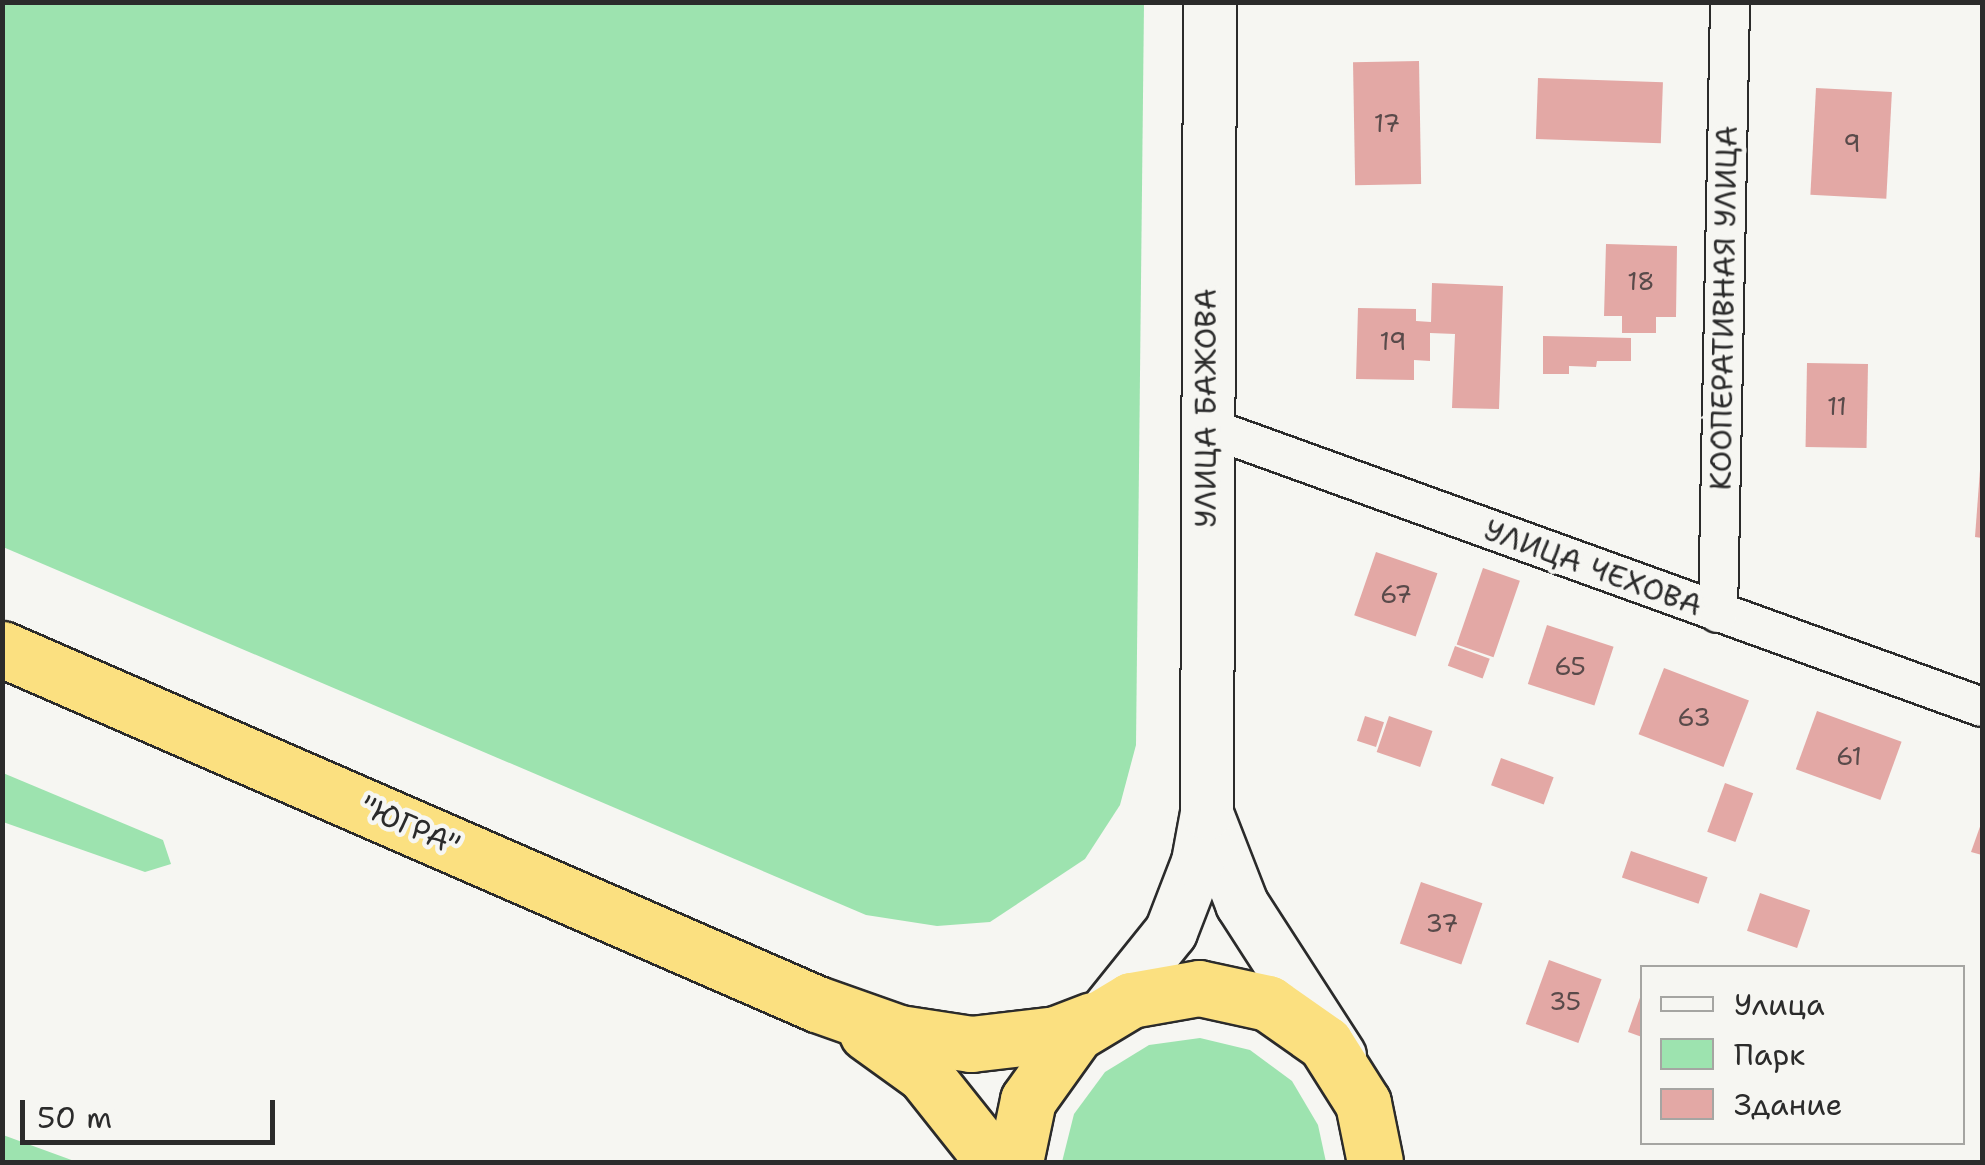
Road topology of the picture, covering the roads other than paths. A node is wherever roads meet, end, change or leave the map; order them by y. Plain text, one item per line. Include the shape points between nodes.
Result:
1 (1210, 2) edge
2 (1730, 2) edge
3 (1204, 426) junction
4 (1718, 614) junction
5 (2, 649) edge
6 (1982, 707) edge
7 (1206, 813) junction
8 (817, 1004) junction
9 (1100, 1015) junction
10 (1372, 1133) edge
11 (994, 1162) edge
12 (1015, 1162) edge

1 - 3 street, УЛИЦА БАЖОВА
2 - 4 street, КООПЕРАТИВНАЯ УЛИЦА
3 - 4 street, УЛИЦА ЧЕХОВА
3 - 7 street, УЛИЦА БАЖОВА
4 - 6 street, УЛИЦА ЧЕХОВА
5 - 8 highway, "ЮГРА"
7 - 9 street via 1198,862 1171,932
7 - 10 street via 1242,904
8 - 9 highway via 899,1033 971,1044 1056,1034
8 - 11 highway via 924,1074
9 - 10 highway via 1176,989 1246,995 1308,1028
9 - 12 highway via 1037,1081 1021,1120

